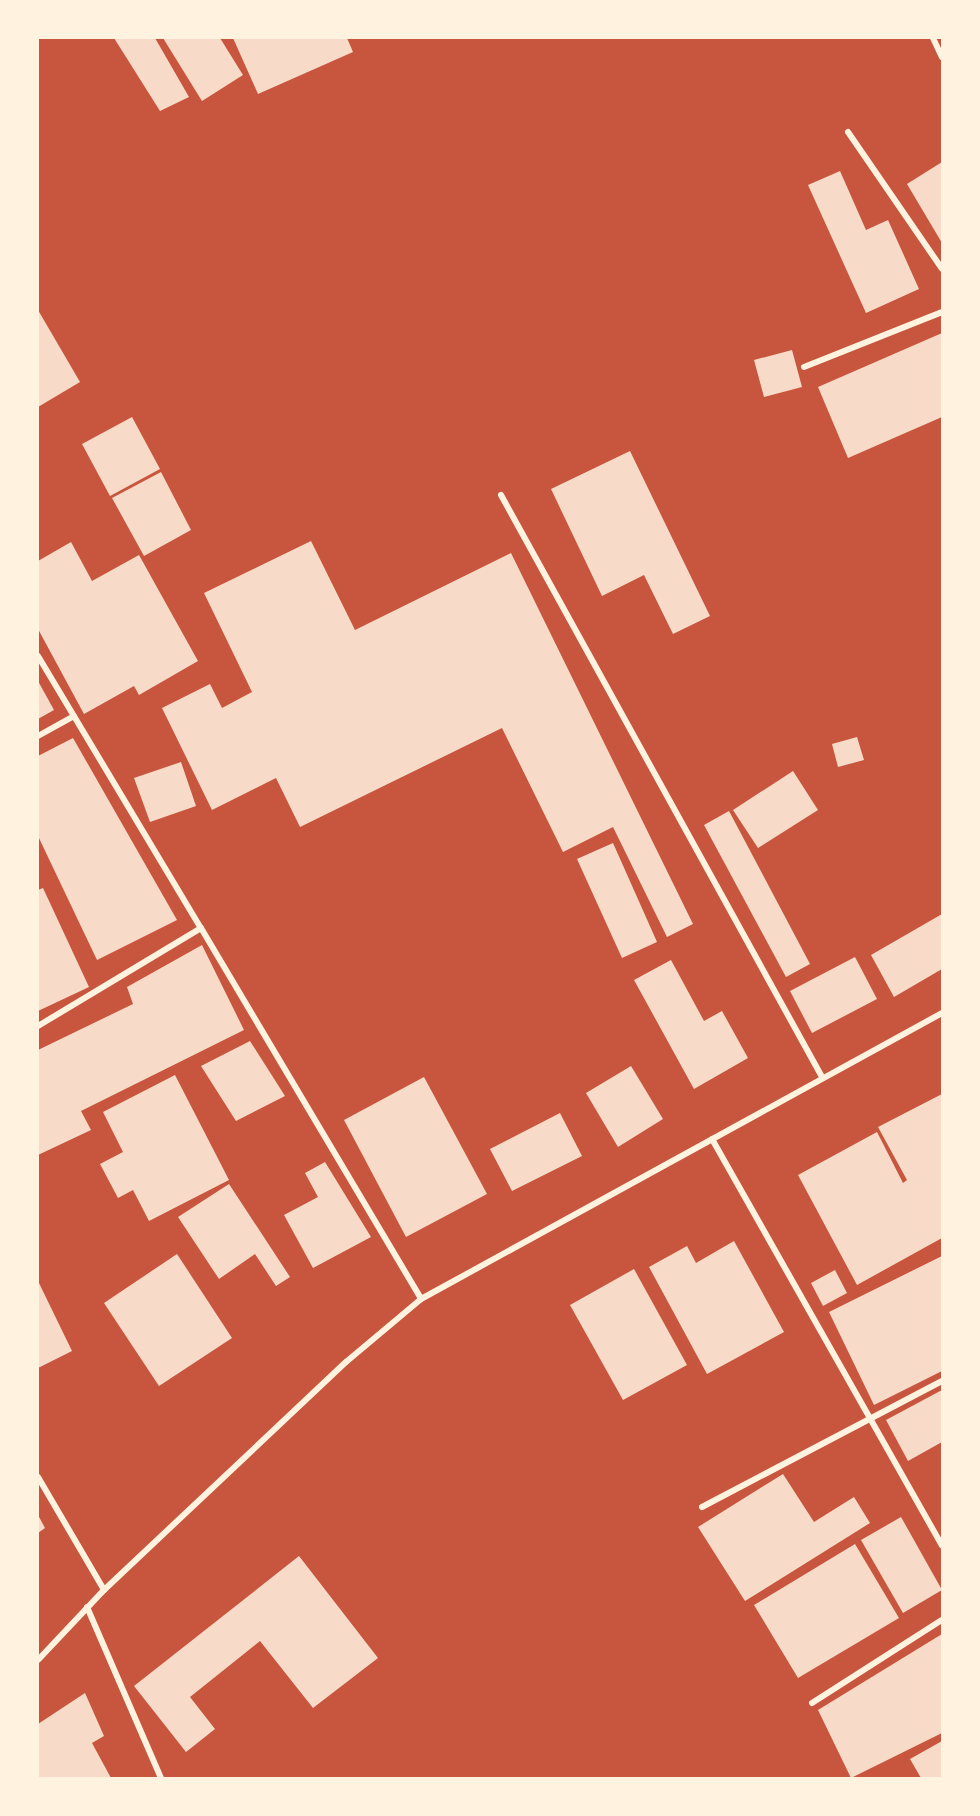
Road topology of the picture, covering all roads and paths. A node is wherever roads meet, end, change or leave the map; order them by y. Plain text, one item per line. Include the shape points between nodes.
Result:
1 (933, 38) edge
2 (942, 57) edge
3 (848, 132) dead end
4 (942, 269) edge
5 (942, 312) edge
6 (804, 367) dead end
7 (501, 495) dead end
8 (38, 656) edge
9 (74, 717) junction
10 (38, 736) edge
11 (201, 928) junction
12 (942, 1013) edge
13 (38, 1026) edge
14 (822, 1077) junction
15 (712, 1139) junction
16 (421, 1299) junction
17 (942, 1382) edge
18 (870, 1421) junction
19 (38, 1477) edge
20 (702, 1507) dead end
21 (942, 1545) edge
22 (104, 1590) junction
23 (87, 1608) junction
24 (942, 1620) edge
25 (38, 1660) edge
26 (812, 1703) dead end
27 (161, 1779) edge

1 - 2 street
3 - 4 street
5 - 6 street
7 - 14 street
8 - 9 street
9 - 10 street
9 - 11 street
11 - 13 street
11 - 16 street
12 - 14 street
14 - 15 street
15 - 16 street
15 - 18 street
16 - 22 street via 346,1362
17 - 18 street
18 - 20 street
18 - 21 street
19 - 22 street
22 - 23 street
23 - 25 street
23 - 27 street
24 - 26 street

